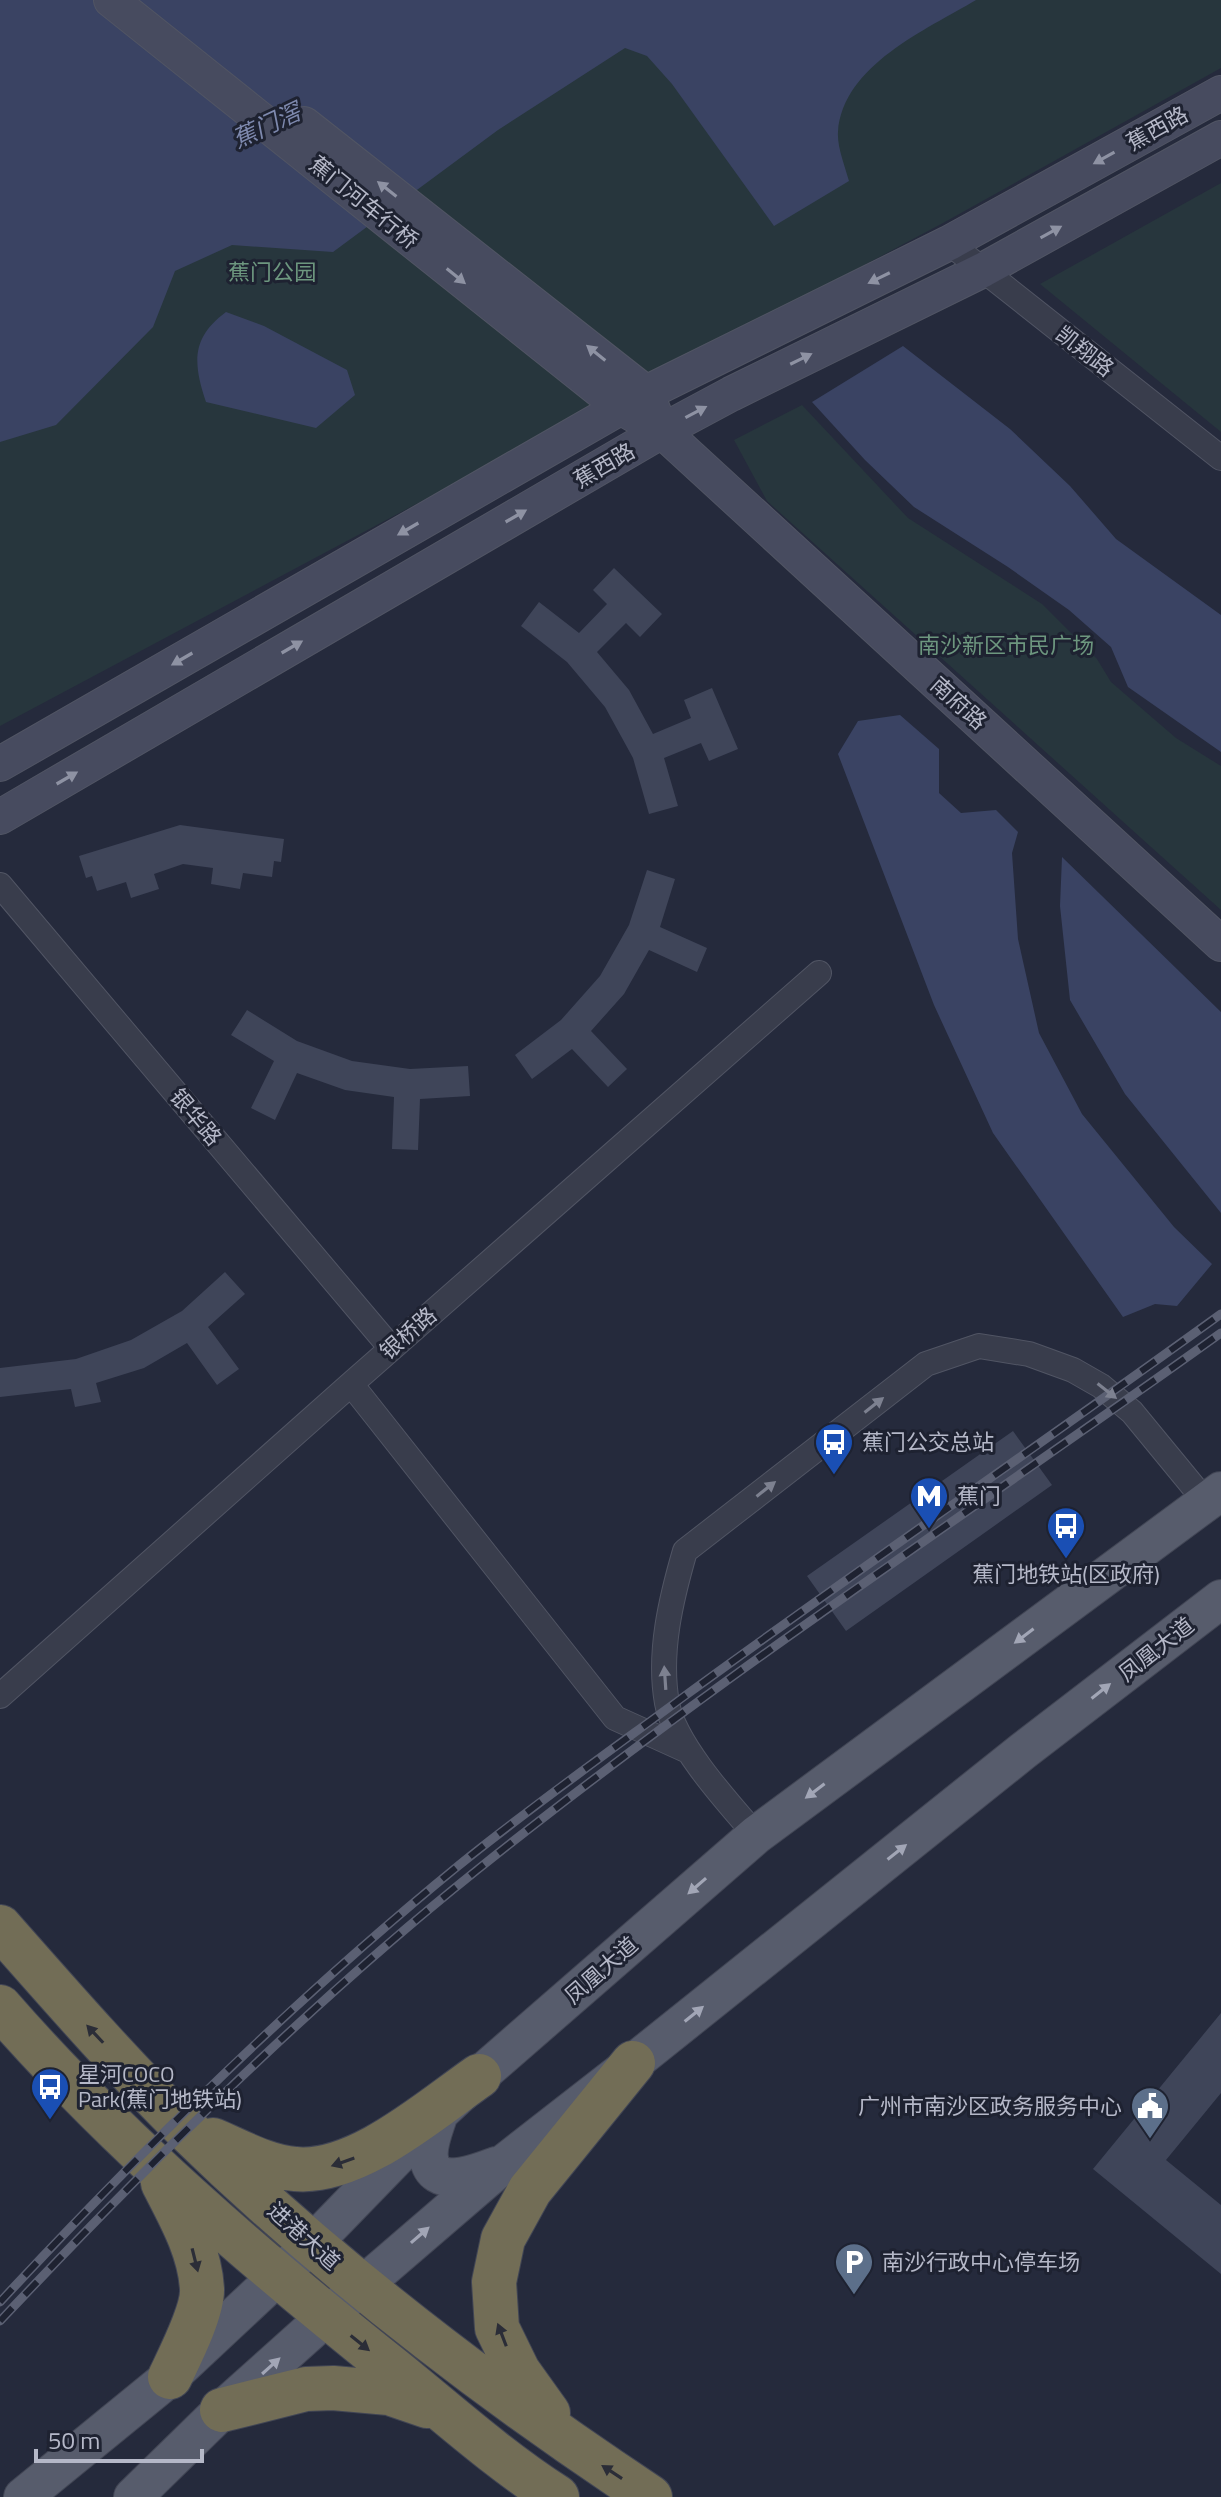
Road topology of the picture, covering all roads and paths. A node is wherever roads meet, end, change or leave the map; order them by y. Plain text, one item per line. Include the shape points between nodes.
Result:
1 (111, 0) edge
2 (145, 0) edge
3 (1221, 93) edge
4 (1221, 138) edge
5 (949, 243) junction
6 (983, 270) junction
7 (550, 334) junction
8 (634, 400) junction
9 (662, 431) junction
10 (1221, 458) edge
11 (0, 764) edge
12 (0, 817) edge
13 (0, 885) edge
14 (1221, 944) edge
15 (819, 973) dead end
16 (391, 1348) junction
17 (351, 1384) junction
18 (1214, 1496) edge
19 (1221, 1599) edge
20 (0, 1696) edge
21 (688, 1751) junction
22 (756, 1835) junction
23 (0, 1927) edge
24 (0, 2007) edge
25 (633, 2063) junction
26 (479, 2076) junction
27 (439, 2113) junction
28 (185, 2128) junction
29 (506, 2162) junction
30 (153, 2163) junction
31 (312, 2244) junction
32 (279, 2275) junction
33 (361, 2287) junction
34 (327, 2316) junction
35 (170, 2377) junction
36 (514, 2402) junction
37 (222, 2410) junction
38 (447, 2412) junction
39 (485, 2443) junction
40 (574, 2447) junction
41 (41, 2491) edge
42 (133, 2497) edge
43 (557, 2497) edge
44 (650, 2497) edge

1 -> 7 street, 蕉门河车行桥
7 -> 2 street, 蕉门河车行桥
3 -> 5 street, 蕉西路
6 -> 4 street, 蕉西路
5 - 6 street, 凯翔路
5 -> 8 street, 蕉西路
9 -> 6 street, 蕉西路
6 - 10 street, 凯翔路
7 - 8 street, 南府路
8 - 9 street, 南府路
8 -> 11 street, 蕉西路
12 -> 9 street, 蕉西路
9 - 14 street, 南府路
13 - 16 street, 银华路
15 - 16 street, 银桥路
16 - 17 street, 银桥路
17 - 20 street, 银桥路
17 - 21 street via 615,1718
21 -> 18 street via 667,1706 664,1665 685,1551 926,1364 979,1346 1029,1354 1073,1370 1132,1412
18 -> 22 main road, 凤凰大道
25 -> 19 main road, 凤凰大道
21 - 22 street
22 -> 26 main road, 凤凰大道
28 -> 23 highway, 进港大道
24 - 30 highway, 进港大道
25 - 29 main road, 凤凰大道
40 -> 25 highway via 518,2371 497,2328 494,2282 503,2239 530,2190
26 - 27 main road, 凤凰大道
26 -> 28 highway via 366,2153 334,2166 295,2169
27 - 29 main road via 428,2157 440,2175 472,2175
27 - 31 main road, 凤凰大道
28 - 31 highway, 进港大道
33 -> 29 main road, 凤凰大道
30 - 32 highway, 进港大道
30 -> 35 highway via 186,2228 202,2291
31 - 32 main road, 凤凰大道
31 - 33 highway, 进港大道
32 - 34 highway, 进港大道
32 - 35 main road, 凤凰大道
33 - 34 main road, 凤凰大道
33 - 36 highway, 进港大道
37 -> 34 main road, 凤凰大道
34 -> 38 highway, 进港大道
35 - 41 main road, 凤凰大道
36 - 39 highway via 501,2403 485,2417
36 - 40 highway, 进港大道
37 - 38 highway via 306,2389 343,2387 389,2393
37 - 42 main road, 凤凰大道
38 - 39 highway, 进港大道
39 - 43 highway, 进港大道
44 -> 40 highway, 进港大道

